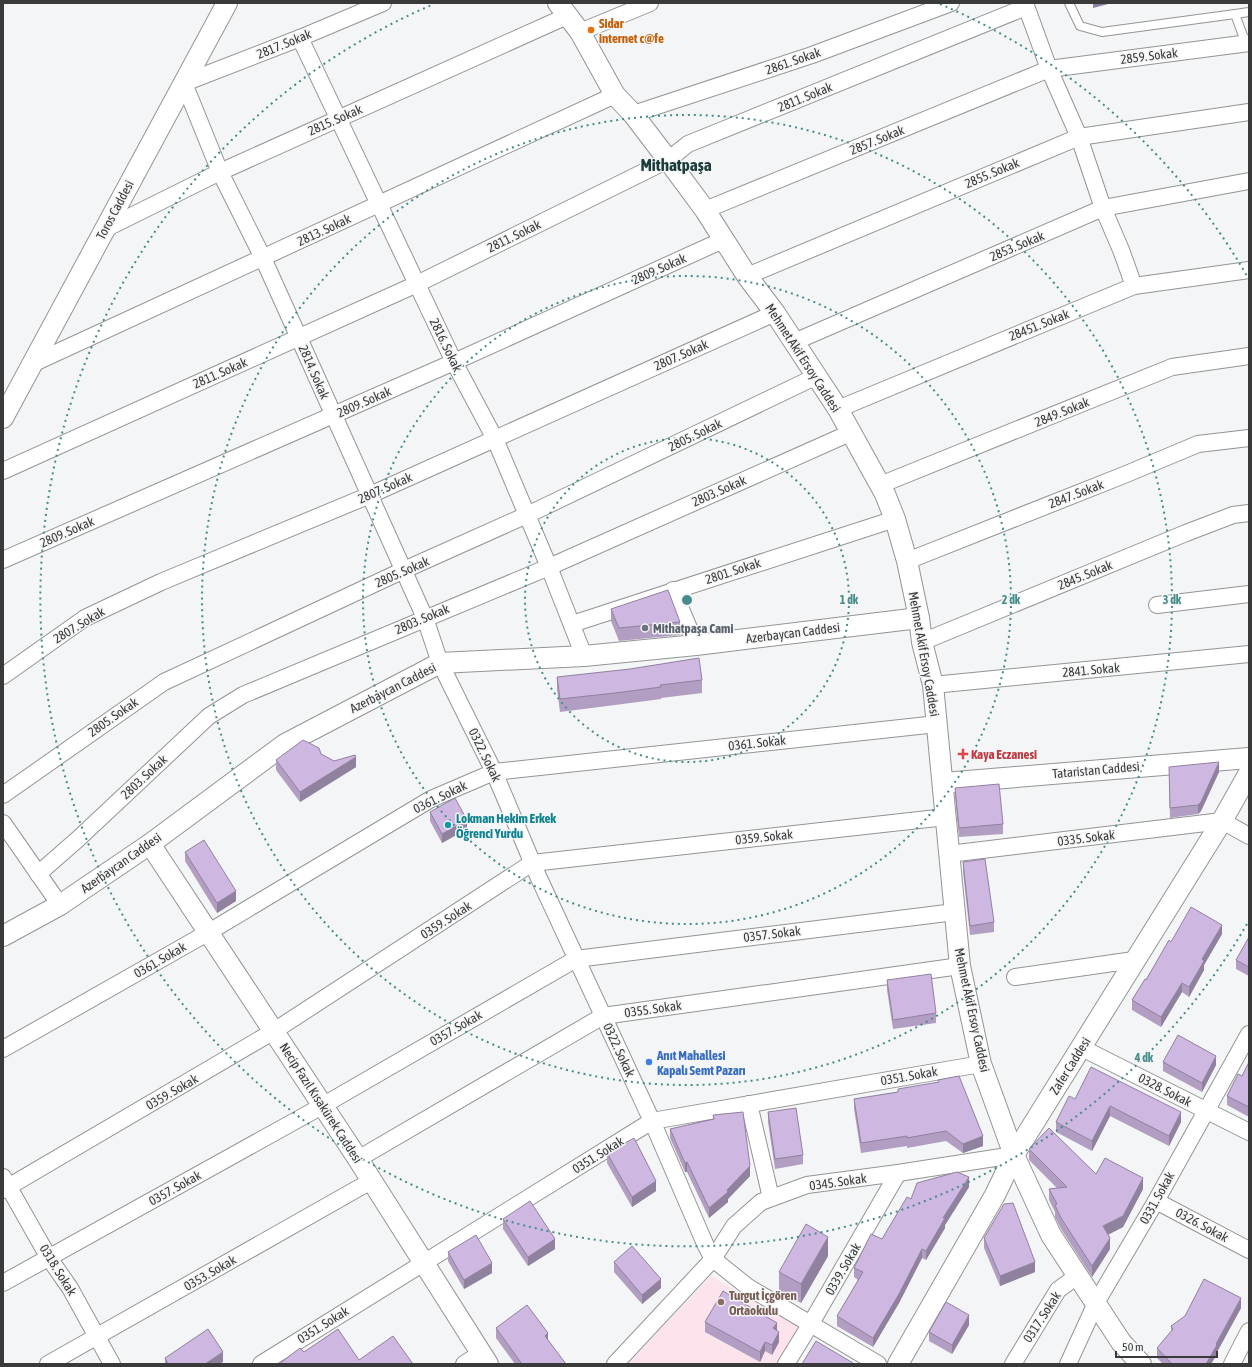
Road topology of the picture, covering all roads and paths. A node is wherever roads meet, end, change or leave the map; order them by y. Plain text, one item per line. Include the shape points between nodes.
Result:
1 (227, 3) edge
2 (383, 3) edge
3 (650, 3) edge
4 (951, 3) edge
5 (1069, 3) edge
6 (1026, 5) edge
7 (562, 10) edge
8 (1249, 12) edge
9 (1234, 14) junction
10 (580, 32) junction
11 (300, 38) junction
12 (1248, 44) edge
13 (1049, 69) junction
14 (184, 83) junction
15 (616, 95) junction
16 (1249, 112) edge
17 (633, 114) junction
18 (339, 119) junction
19 (1079, 137) junction
20 (668, 160) junction
21 (220, 172) junction
22 (1249, 181) edge
23 (379, 205) junction
24 (1103, 208) junction
25 (705, 210) junction
26 (105, 228) junction
27 (723, 240) junction
28 (263, 258) junction
29 (1249, 270) edge
30 (747, 276) junction
31 (417, 284) junction
32 (1134, 286) junction
33 (775, 313) junction
34 (299, 337) junction
35 (794, 342) junction
36 (1249, 356) edge
37 (454, 362) junction
38 (32, 364) junction
39 (817, 376) junction
40 (838, 409) junction
41 (334, 416) junction
42 (3, 418) edge
43 (850, 433) junction
44 (1249, 438) edge
45 (495, 439) junction
46 (3, 470) edge
47 (880, 485) junction
48 (370, 495) junction
49 (1249, 513) edge
50 (527, 515) junction
51 (895, 519) junction
52 (3, 560) edge
53 (907, 561) junction
54 (549, 567) junction
55 (404, 570) junction
56 (673, 590) junction
57 (1249, 594) edge
58 (1157, 605) dead end
59 (425, 618) junction
60 (919, 618) junction
61 (572, 624) junction
62 (922, 642) junction
63 (696, 645) junction
64 (1249, 654) edge
65 (584, 656) junction
66 (440, 663) junction
67 (3, 676) edge
68 (933, 685) junction
69 (937, 724) junction
70 (1249, 758) edge
71 (494, 772) junction
72 (1249, 773) edge
73 (943, 783) junction
74 (3, 795) edge
75 (946, 817) junction
76 (1222, 821) junction
77 (3, 823) edge
78 (1249, 836) edge
79 (150, 844) junction
80 (949, 854) junction
81 (532, 863) junction
82 (38, 874) junction
83 (60, 905) junction
84 (955, 912) junction
85 (209, 932) junction
86 (3, 936) edge
87 (576, 959) junction
88 (1134, 960) junction
89 (960, 966) junction
90 (1014, 977) dead end
91 (603, 1016) junction
92 (274, 1031) junction
93 (1249, 1034) edge
94 (1082, 1048) junction
95 (3, 1049) edge
96 (981, 1064) junction
97 (749, 1104) junction
98 (322, 1106) junction
99 (1205, 1111) junction
100 (652, 1121) junction
101 (1249, 1132) edge
102 (1014, 1155) junction
103 (358, 1159) junction
104 (898, 1173) junction
105 (371, 1181) junction
106 (5, 1184) edge
107 (771, 1198) junction
108 (1156, 1201) junction
109 (1249, 1250) edge
110 (49, 1258) junction
111 (714, 1259) junction
112 (423, 1262) junction
113 (1077, 1276) junction
114 (3, 1283) edge
115 (1096, 1304) junction
116 (810, 1325) junction
117 (1249, 1331) edge
118 (96, 1337) junction
119 (485, 1358) edge
120 (48, 1364) edge
121 (112, 1364) edge
122 (261, 1364) edge
123 (464, 1364) edge
124 (615, 1364) edge
125 (786, 1364) edge
126 (878, 1364) edge
127 (898, 1364) edge
128 (1013, 1364) edge
129 (1068, 1364) edge
130 (1141, 1364) edge
131 (1232, 1364) edge

1 - 14 street, Toros Caddesi
2 - 11 street, 2817. Sokak
3 - 10 street
4 - 17 street, 2861. Sokak via 812,55
5 - 9 lane via 1080,26 1102,32
6 - 13 street
6 - 20 street, 2811. Sokak via 688,144
7 - 10 street, Mehmet Akif Ersoy Caddesi
7 - 18 street, 2815. Sokak
8 - 9 lane
9 - 12 lane
10 - 15 street, Mehmet Akif Ersoy Caddesi
11 - 14 street, 2817. Sokak
11 - 18 street, 2816. Sokak
12 - 13 street, 2859. Sokak
13 - 19 street
13 - 25 street, 2857. Sokak
14 - 21 street, 2814. Sokak
14 - 26 street, Toros Caddesi
15 - 17 street, Mehmet Akif Ersoy Caddesi
15 - 23 street, 2813. Sokak
16 - 19 street, 2855. Sokak
17 - 20 street, Mehmet Akif Ersoy Caddesi
18 - 21 street, 2815. Sokak
18 - 23 street, 2816. Sokak
19 - 24 street
19 - 30 street, 2855. Sokak
20 - 25 street, Mehmet Akif Ersoy Caddesi
20 - 31 street, 2811. Sokak
21 - 26 street, 2815. Sokak
21 - 28 street, 2814. Sokak
22 - 24 street, 2853. Sokak
23 - 28 street, 2813. Sokak
23 - 31 street, 2816. Sokak
24 - 32 street
24 - 35 street, 2853. Sokak
25 - 27 street, Mehmet Akif Ersoy Caddesi
26 - 38 street, Toros Caddesi
27 - 30 street, Mehmet Akif Ersoy Caddesi
27 - 37 street, 2809. Sokak
28 - 34 street, 2814. Sokak
28 - 38 street, 2813. Sokak
29 - 32 street, 28451. Sokak
30 - 33 street, Mehmet Akif Ersoy Caddesi
31 - 34 street, 2811. Sokak
31 - 37 street, 2816. Sokak
32 - 40 street, 28451. Sokak
33 - 35 street, Mehmet Akif Ersoy Caddesi
33 - 45 street, 2807. Sokak
34 - 41 street, 2814. Sokak
34 - 46 street, 2811. Sokak
35 - 39 street, Mehmet Akif Ersoy Caddesi
36 - 47 street, 2849. Sokak via 1172,367
37 - 41 street, 2809. Sokak
37 - 45 street, 2816. Sokak
38 - 42 street, Toros Caddesi
39 - 40 street, Mehmet Akif Ersoy Caddesi
39 - 50 street, 2805. Sokak
40 - 43 street, Mehmet Akif Ersoy Caddesi
41 - 48 street, 2814. Sokak
41 - 52 street, 2809. Sokak
43 - 47 street, Mehmet Akif Ersoy Caddesi
43 - 54 street, 2803. Sokak
44 - 53 street, 2847. Sokak via 1198,444
45 - 48 street, 2807. Sokak
45 - 50 street, 2816. Sokak
47 - 51 street, Mehmet Akif Ersoy Caddesi
48 - 55 street, 2814. Sokak
48 - 67 street, 2807. Sokak via 161,582 85,618
49 - 62 street, 2845. Sokak via 1233,515 1186,533
50 - 54 street, 2816. Sokak
50 - 55 street, 2805. Sokak
51 - 53 street, Mehmet Akif Ersoy Caddesi
51 - 56 street, 2801. Sokak
53 - 60 street, Mehmet Akif Ersoy Caddesi
54 - 59 street, 2803. Sokak
54 - 61 street, 2816. Sokak
55 - 59 street, 2814. Sokak
55 - 74 street, 2805. Sokak via 164,682
56 - 61 street, 2801. Sokak
56 - 63 street
57 - 58 street
59 - 66 street, 2814. Sokak
59 - 82 street, 2803. Sokak via 243,695 209,716
60 - 62 street, Mehmet Akif Ersoy Caddesi
60 - 63 street, Azerbaycan Caddesi
61 - 65 street, 2816. Sokak
62 - 68 street, Mehmet Akif Ersoy Caddesi
63 - 65 street, Azerbaycan Caddesi
64 - 68 street, 2841. Sokak
65 - 66 street, Azerbaycan Caddesi
66 - 71 street, 0322. Sokak
66 - 79 street, Azerbaycan Caddesi via 285,744
68 - 69 street, Mehmet Akif Ersoy Caddesi
69 - 71 street, 0361. Sokak
69 - 73 street, Mehmet Akif Ersoy Caddesi
70 - 73 street, Tataristan Caddesi
71 - 81 street, 0322. Sokak
71 - 85 street, 0361. Sokak via 431,799
72 - 76 street, Zafer Caddesi
73 - 75 street, Mehmet Akif Ersoy Caddesi
75 - 80 street, Mehmet Akif Ersoy Caddesi
75 - 81 street, 0359. Sokak
76 - 78 street
76 - 80 street, 0335. Sokak
76 - 88 street, Zafer Caddesi
77 - 82 street
79 - 83 street, Azerbaycan Caddesi
79 - 85 street, Necip Fazıl Kısakürek Caddesi
80 - 84 street, Mehmet Akif Ersoy Caddesi
81 - 87 street, 0322. Sokak
81 - 92 street, 0359. Sokak
82 - 83 street
83 - 86 street, Azerbaycan Caddesi
84 - 87 street, 0357. Sokak
84 - 89 street, Mehmet Akif Ersoy Caddesi
85 - 92 street, Necip Fazıl Kısakürek Caddesi
85 - 95 street, 0361. Sokak
87 - 91 street, 0322. Sokak
87 - 98 street, 0357. Sokak
88 - 90 street
88 - 94 street, Zafer Caddesi
89 - 91 street, 0355. Sokak
89 - 96 street, Mehmet Akif Ersoy Caddesi
91 - 100 street, 0322. Sokak
91 - 103 street, 0355. Sokak
92 - 98 street, Necip Fazıl Kısakürek Caddesi
92 - 106 street, 0359. Sokak
93 - 99 street, 0331. Sokak
94 - 99 street, 0328. Sokak
94 - 102 street, Zafer Caddesi
96 - 97 street, 0351. Sokak
96 - 102 street, Mehmet Akif Ersoy Caddesi
97 - 100 street, 0351. Sokak
97 - 107 street
98 - 103 street, Necip Fazıl Kısakürek Caddesi
98 - 110 street, 0357. Sokak
99 - 101 street, 0328. Sokak
99 - 108 street, 0331. Sokak
100 - 111 street, 0322. Sokak
100 - 112 street, 0351. Sokak
102 - 104 street, 0345. Sokak
102 - 113 street, Mehmet Akif Ersoy Caddesi via 1051,1235
102 - 127 street, Zafer Caddesi
103 - 105 street, Necip Fazıl Kısakürek Caddesi
104 - 107 street, 0345. Sokak via 807,1185
104 - 116 street, 0339. Sokak
105 - 112 street, Necip Fazıl Kısakürek Caddesi
105 - 118 street, 0353. Sokak
106 - 110 street, 0318. Sokak
107 - 111 street, 0345. Sokak via 761,1202 734,1226
108 - 109 street, 0326. Sokak
108 - 115 street, 0331. Sokak
110 - 114 street, 0357. Sokak
110 - 118 street, 0318. Sokak via 70,1288
111 - 116 street, 0322. Sokak via 748,1287
111 - 124 street, 0345. Sokak
112 - 119 street, Necip Fazıl Kısakürek Caddesi
112 - 122 street, 0351. Sokak
113 - 115 street, Mehmet Akif Ersoy Caddesi
113 - 128 street, 0317. Sokak via 1058,1290
115 - 129 street, 0331. Sokak
115 - 130 street, Mehmet Akif Ersoy Caddesi via 1120,1342
116 - 125 street, 0339. Sokak
116 - 126 street, 0322. Sokak
117 - 131 street
118 - 120 street, 0353. Sokak
118 - 121 street, 0318. Sokak
119 - 123 street

